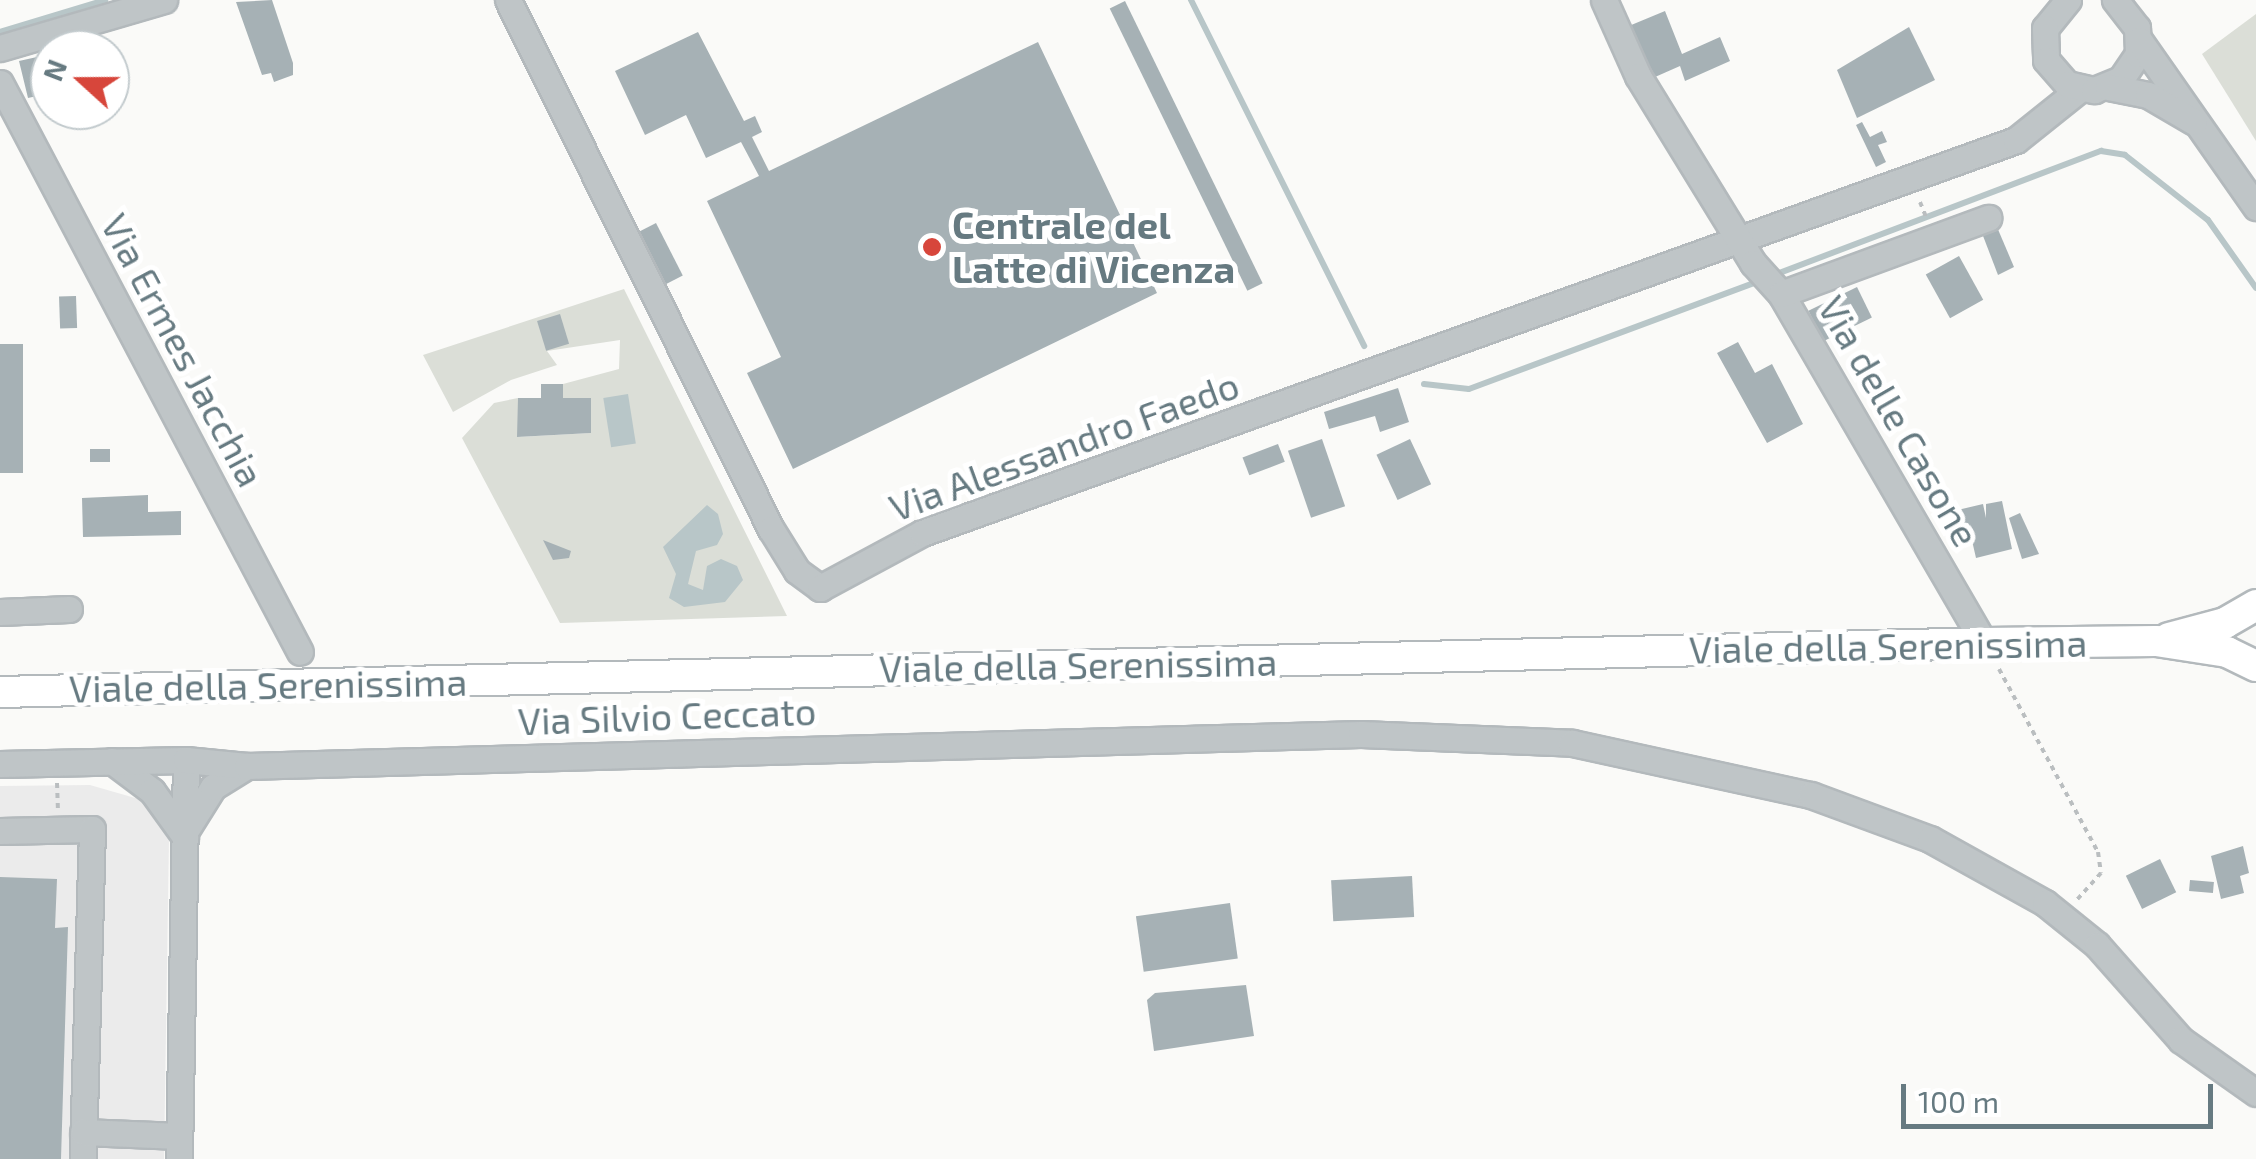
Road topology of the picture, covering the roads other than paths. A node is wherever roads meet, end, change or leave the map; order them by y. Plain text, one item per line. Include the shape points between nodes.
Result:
1 (164, 0) edge
2 (508, 0) edge
3 (1604, 0) edge
4 (2068, 0) edge
5 (2124, 3) edge
6 (2139, 40) junction
7 (0, 48) edge
8 (2054, 74) junction
9 (0, 83) edge
10 (2108, 87) junction
11 (2080, 89) junction
12 (2034, 126) junction
13 (2206, 130) junction
14 (2256, 207) edge
15 (1988, 218) dead end
16 (1748, 252) junction
17 (1776, 290) junction
18 (2256, 605) edge
19 (69, 608) dead end
20 (0, 612) edge
21 (2156, 641) junction
22 (1984, 642) junction
23 (300, 652) dead end
24 (2256, 666) edge
25 (0, 692) edge
26 (186, 760) junction
27 (112, 762) junction
28 (0, 764) edge
29 (247, 766) junction
30 (0, 832) edge
31 (185, 837) junction
32 (2253, 1089) edge
33 (83, 1132) junction
34 (179, 1148) edge
35 (83, 1159) edge

1 - 7 street
2 - 16 street, Via Alessandro Faedo via 770,529 798,571 820,588 922,533
3 - 16 street, Via delle Casone via 1638,76
4 - 8 street via 2044,28
5 - 6 street
6 - 10 street via 2131,68
6 - 13 street
8 - 11 street
8 - 12 street
9 - 23 street, Via Ermes Jacchia
10 - 11 street
10 - 13 street via 2148,96
11 - 12 street
12 - 16 street via 2016,140
13 - 14 street
15 - 17 street
16 - 17 street, Via delle Casone
17 - 22 street, Via delle Casone
18 - 21 main road, Viale della Serenissima via 2225,623
19 - 20 street
21 - 22 main road, Viale della Serenissima
21 - 24 main road, Viale della Serenissima via 2228,652
22 - 25 main road, Viale della Serenissima
26 - 27 street
26 - 29 street, Via Silvio Ceccato
26 - 31 street
27 - 28 street
27 - 31 street via 152,791
29 - 31 street via 213,787
29 - 32 street, Via Silvio Ceccato via 1361,734 1572,743 1811,796 1930,839 2098,944 2181,1040
30 - 33 street via 92,829
31 - 34 street
33 - 34 street
33 - 35 street

